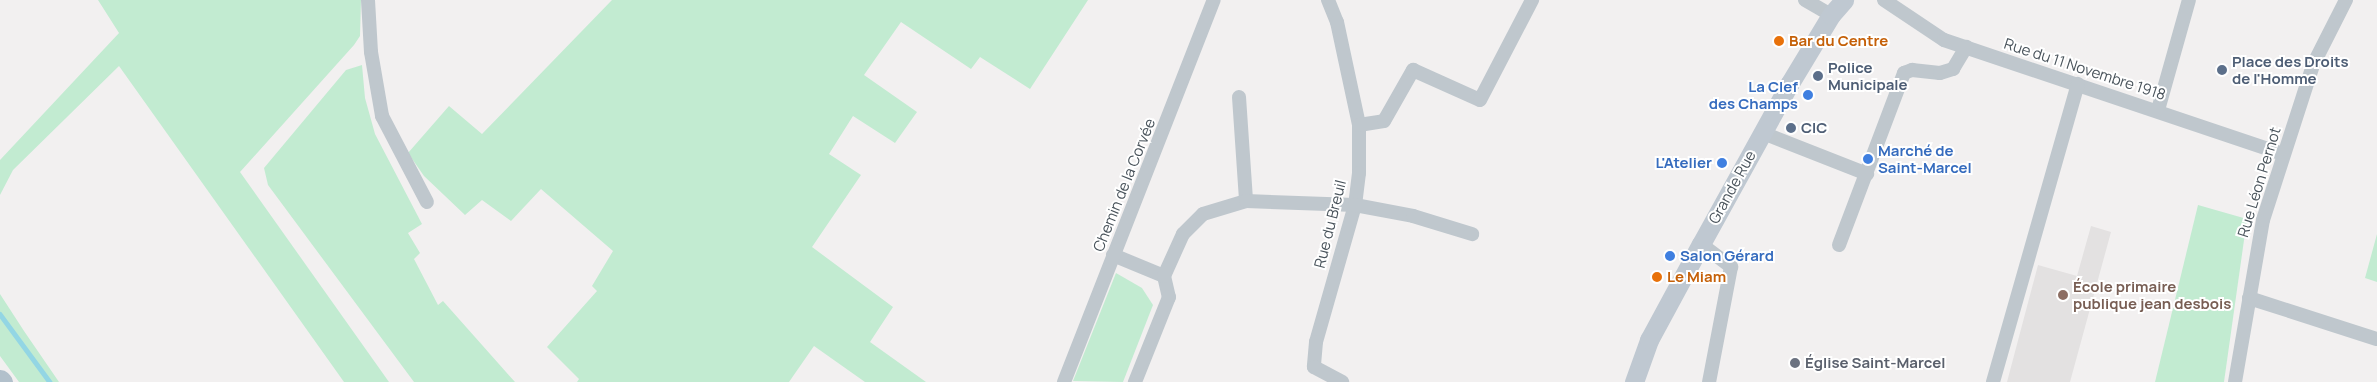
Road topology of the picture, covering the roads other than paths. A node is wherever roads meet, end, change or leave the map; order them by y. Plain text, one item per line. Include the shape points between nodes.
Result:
1 (368, 0) edge
2 (1214, 0) edge
3 (1328, 0) edge
4 (1532, 0) edge
5 (1805, 0) edge
6 (1844, 0) edge
7 (1884, 0) edge
8 (2189, 0) edge
9 (2346, 0) edge
10 (1831, 15) junction
11 (1966, 47) junction
12 (2078, 84) junction
13 (1239, 96) dead end
14 (2158, 110) junction
15 (1359, 125) junction
16 (1763, 133) junction
17 (2283, 154) junction
18 (1867, 174) junction
19 (1246, 201) junction
20 (427, 202) dead end
21 (1355, 205) junction
22 (1472, 234) dead end
23 (1701, 244) junction
24 (1839, 245) dead end
25 (1113, 255) junction
26 (1164, 276) junction
27 (2249, 298) junction
28 (2377, 339) edge
29 (1064, 382) edge
30 (1135, 382) edge
31 (1342, 382) edge
32 (1634, 382) edge
33 (1709, 382) edge
34 (1993, 382) edge
35 (2235, 382) edge

1 - 20 street via 371,52 382,116
2 - 25 street, Chemin de la Corvée
3 - 15 street, Rue du Breuil via 1337,22
4 - 15 street via 1480,100 1413,70 1384,121
5 - 10 street
6 - 10 main road, Grande Rue
7 - 11 street, Rue du 11 Novembre 1918 via 1944,40
8 - 14 street
9 - 17 street, Rue Léon Pernot via 2313,65
10 - 16 main road, Grande Rue
11 - 12 street, Rue du 11 Novembre 1918
11 - 18 street via 1953,69 1940,74 1912,70 1904,73
12 - 14 street, Rue du 11 Novembre 1918
12 - 34 street
13 - 19 street
14 - 17 street, Rue du 11 Novembre 1918
15 - 21 street, Rue du Breuil
16 - 18 street
16 - 23 main road, Grande Rue
17 - 27 street, Rue Léon Pernot via 2259,237
18 - 24 street
19 - 21 street
19 - 26 street via 1203,214 1183,234
21 - 22 street via 1413,216
21 - 31 street, Rue du Breuil via 1316,342 1314,367
23 - 32 main road, Grande Rue via 1650,340
23 - 33 street via 1731,267
25 - 26 street
25 - 29 street, Chemin de la Corvée
26 - 30 street via 1169,298
27 - 28 street
27 - 35 street, Rue Léon Pernot

